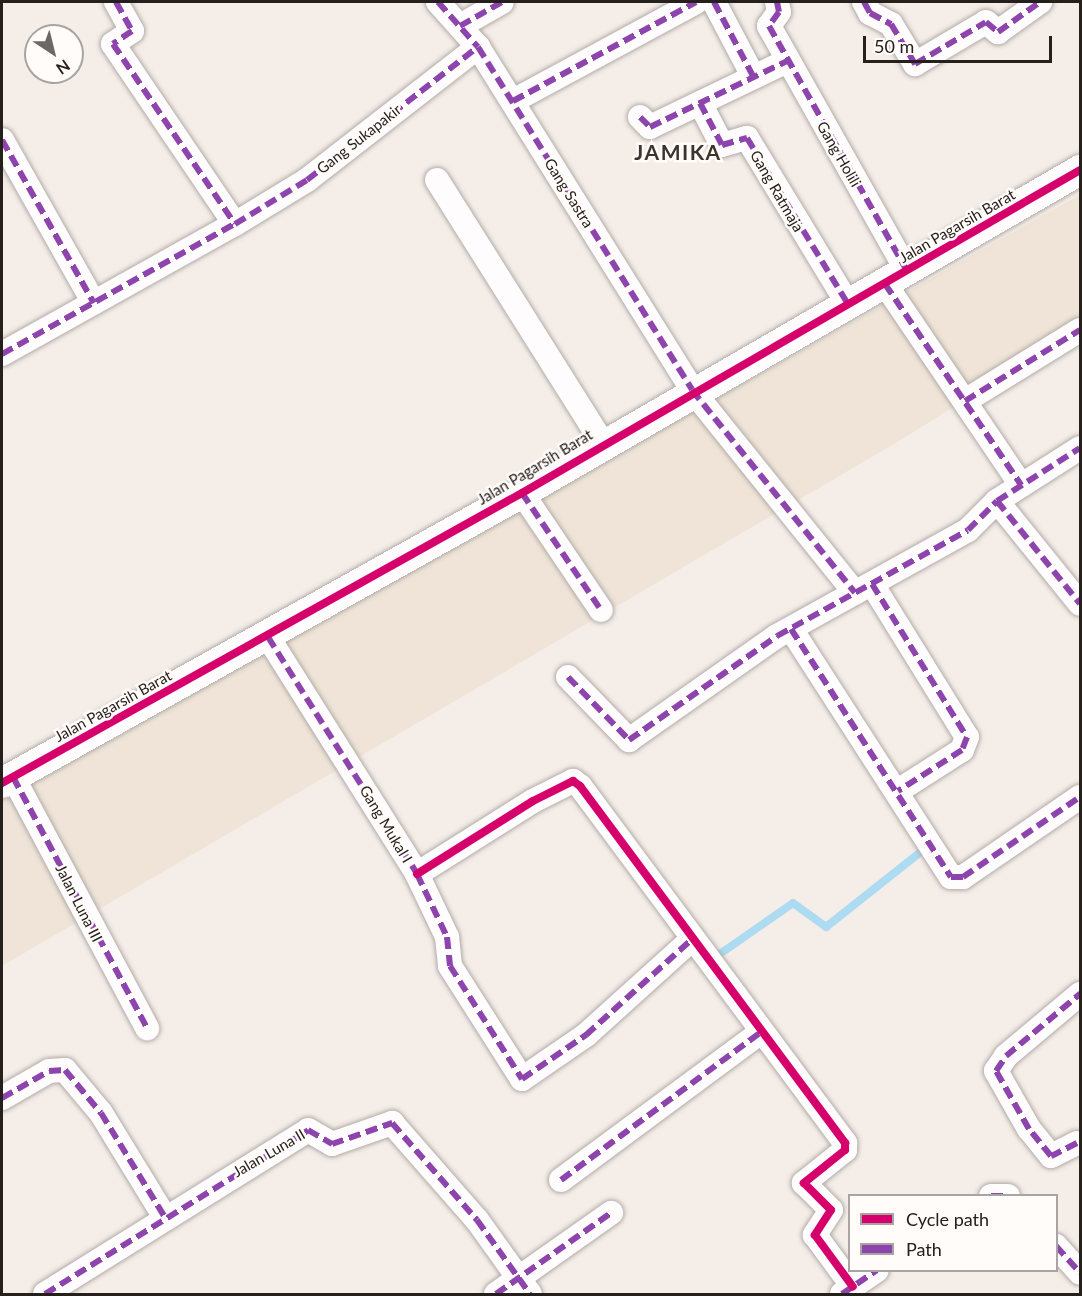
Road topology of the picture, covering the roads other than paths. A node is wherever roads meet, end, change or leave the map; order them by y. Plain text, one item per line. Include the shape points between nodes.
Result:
1 (116, 2) edge
2 (438, 2) edge
3 (502, 2) edge
4 (696, 2) edge
5 (714, 2) edge
6 (777, 2) edge
7 (864, 2) edge
8 (1040, 2) edge
9 (460, 26) junction
10 (478, 47) junction
11 (787, 61) junction
12 (753, 76) junction
13 (513, 101) junction
14 (700, 103) junction
15 (640, 117) dead end
16 (2, 140) edge
17 (1080, 170) edge
18 (437, 180) dead end
19 (236, 224) junction
20 (896, 278) junction
21 (94, 303) junction
22 (849, 304) junction
23 (1080, 330) edge
24 (2, 354) edge
25 (692, 390) junction
26 (965, 401) junction
27 (602, 442) junction
28 (1080, 448) edge
29 (1022, 484) junction
30 (522, 493) junction
31 (997, 501) junction
32 (864, 589) junction
33 (1080, 604) edge
34 (601, 610) dead end
35 (791, 628) junction
36 (268, 637) junction
37 (568, 677) dead end
38 (8, 780) edge
39 (898, 791) junction
40 (1080, 797) edge
41 (417, 874) junction
42 (691, 940) junction
43 (1080, 993) edge
44 (147, 1028) dead end
45 (760, 1033) junction
46 (2, 1098) edge
47 (1079, 1143) edge
48 (561, 1180) dead end
49 (611, 1213) dead end
50 (164, 1216) junction
51 (1058, 1248) edge
52 (874, 1272) edge
53 (1080, 1273) edge
54 (523, 1286) edge
55 (847, 1291) edge
56 (45, 1294) edge
57 (496, 1294) edge

1 - 19 street via 132,32 113,44
2 - 9 street, Gang Sastra
3 - 9 street
4 - 13 street
5 - 12 street
6 - 11 street, Gang Holili via 779,12 768,23
7 - 8 street via 870,13 891,24 915,64 986,22 998,32
9 - 10 street, Gang Sastra
10 - 13 street, Gang Sastra
10 - 19 street, Gang Sukapakir via 307,180
11 - 12 street
11 - 20 street, Gang Holili
12 - 14 street
13 - 25 street, Gang Sastra
14 - 15 street via 650,127
14 - 22 street, Gang Ratmaja via 722,145 747,138
16 - 21 street
17 - 20 street, Jalan Pagarsih Barat
18 - 27 street
19 - 21 street, Gang Sukapakir
20 - 22 street, Jalan Pagarsih Barat
20 - 26 street, Gang Holili
21 - 24 street, Gang Sukapakir
22 - 25 street, Jalan Pagarsih Barat
23 - 26 street
25 - 27 street, Jalan Pagarsih Barat
25 - 32 street, Gang Sastra
26 - 29 street, Gang Holili
27 - 30 street, Jalan Pagarsih Barat
28 - 29 street
29 - 31 street
30 - 34 street
30 - 36 street, Jalan Pagarsih Barat
31 - 32 street via 968,530
31 - 33 street
32 - 35 street
32 - 39 street, Gang Sastra via 967,737 962,750
35 - 37 street via 629,740
35 - 39 street
36 - 38 street, Jalan Pagarsih Barat
36 - 41 street, Gang Mukal I
38 - 44 street, Jalan Luna III
39 - 40 street via 956,879
41 - 42 street via 574,781
41 - 42 street, Gang Mukal I via 447,938 450,966 522,1079 586,1035
42 - 45 street
43 - 47 street via 1006,1056 996,1071 1029,1130 1052,1156
45 - 48 street
45 - 55 street via 847,1146 804,1184 831,1210 816,1235
46 - 50 street via 49,1071 65,1070 77,1079
49 - 54 street
50 - 54 street, Jalan Luna II via 308,1130 332,1144 392,1123 477,1220
50 - 56 street, Jalan Luna II
51 - 53 street
52 - 55 street
54 - 57 street

